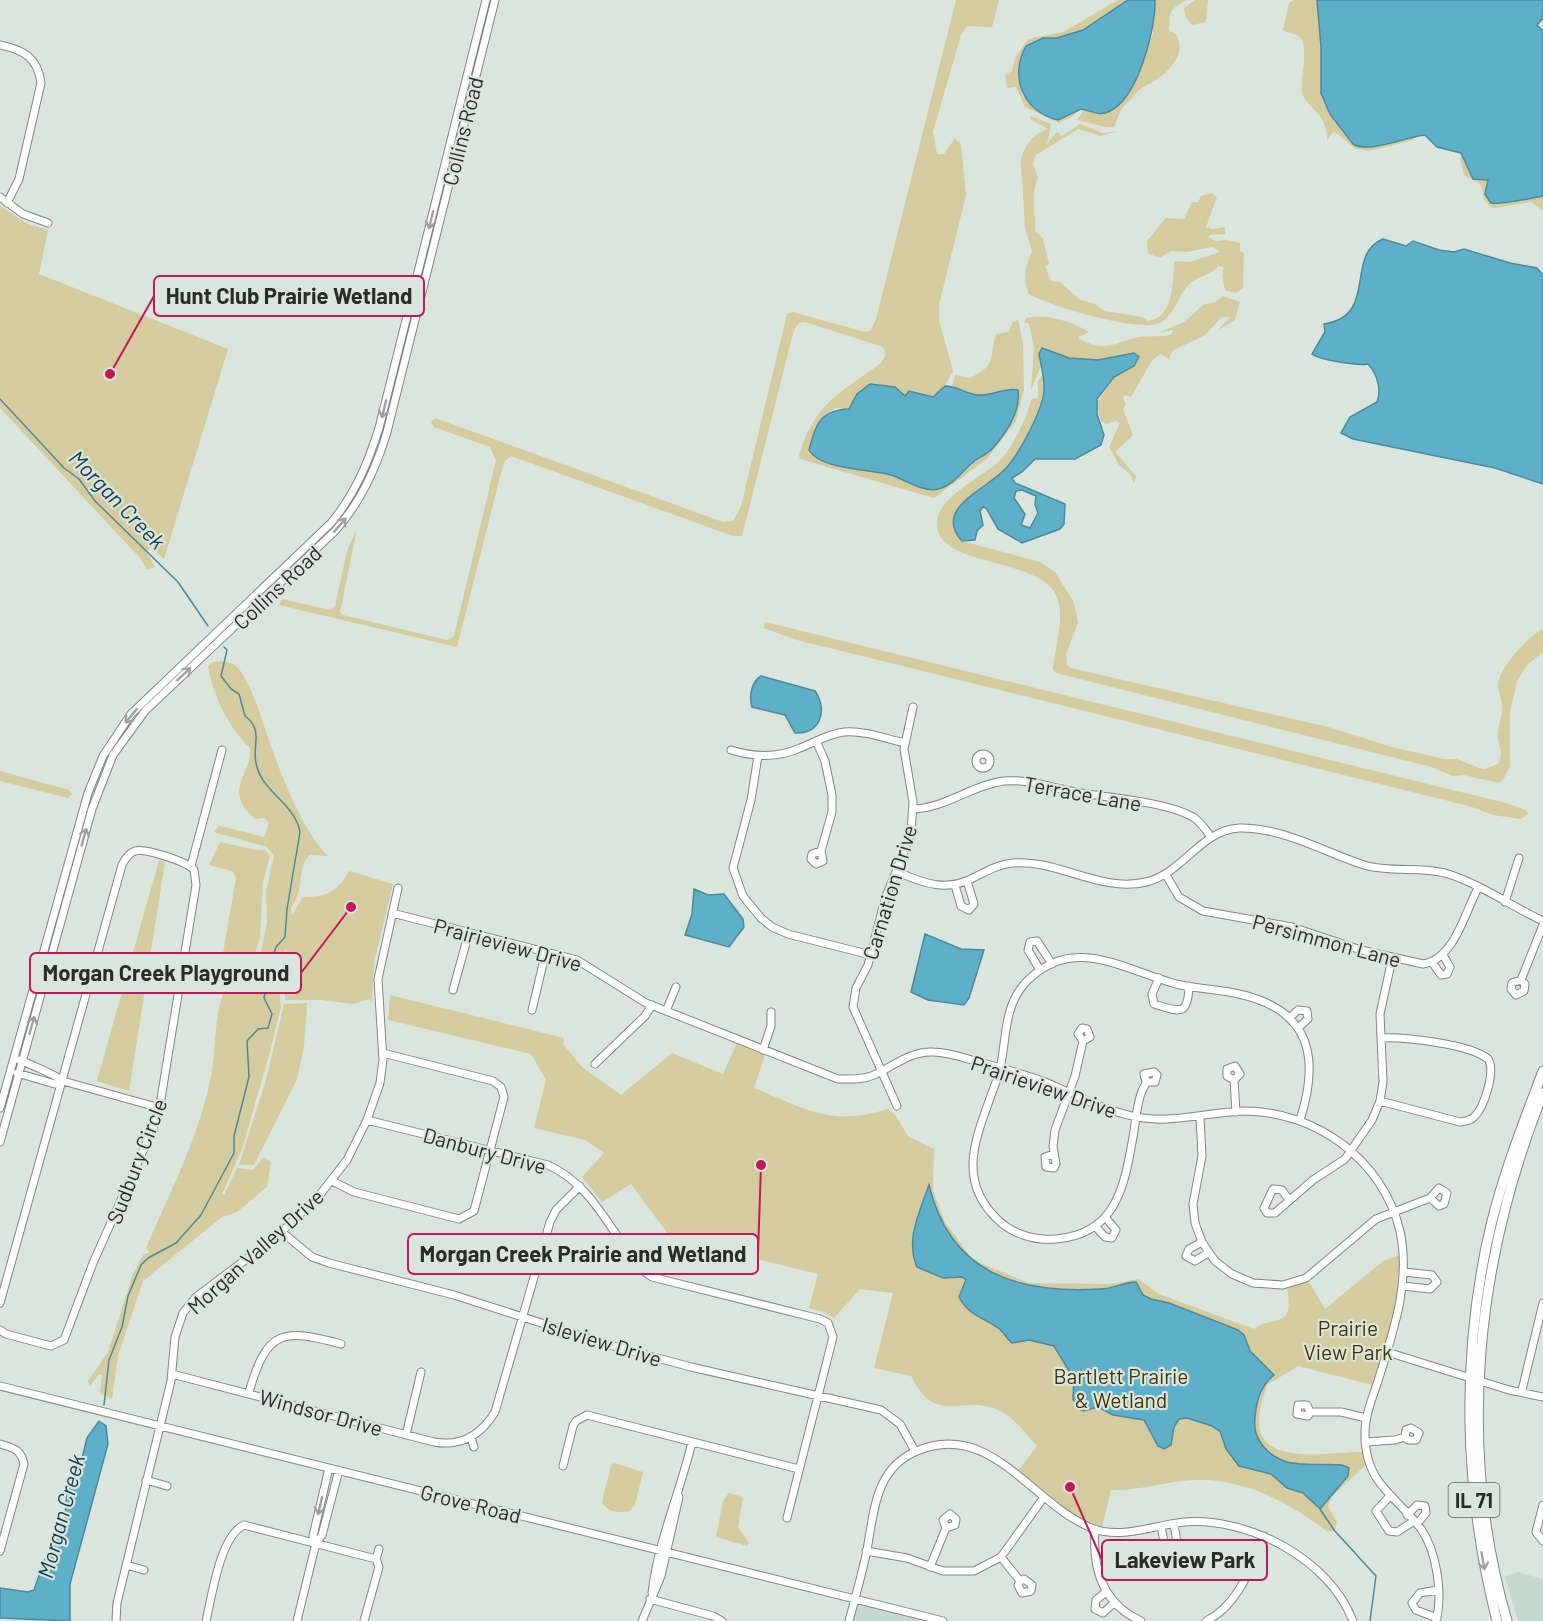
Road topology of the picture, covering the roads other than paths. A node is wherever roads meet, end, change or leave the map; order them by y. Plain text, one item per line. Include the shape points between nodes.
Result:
1 (486, 0) edge
2 (495, 0) edge
3 (0, 45) edge
4 (0, 197) edge
5 (7, 204) junction
6 (48, 223) dead end
7 (913, 707) dead end
8 (816, 741) junction
9 (905, 743) junction
10 (222, 750) dead end
11 (731, 750) dead end
12 (758, 756) junction
13 (985, 768) dead end
14 (989, 784) junction
15 (913, 810) junction
16 (1211, 837) junction
17 (821, 851) dead end
18 (1519, 858) dead end
19 (191, 866) junction
20 (898, 872) junction
21 (1166, 875) junction
22 (968, 881) junction
23 (955, 885) junction
24 (398, 888) dead end
25 (1478, 888) junction
26 (1505, 902) junction
27 (392, 913) junction
28 (1543, 921) edge
29 (1543, 926) edge
30 (469, 932) junction
31 (546, 951) junction
32 (871, 955) junction
33 (1443, 955) junction
34 (1392, 958) junction
35 (1432, 962) junction
36 (1052, 963) junction
37 (1040, 970) junction
38 (1159, 978) junction
39 (1521, 980) dead end
40 (676, 987) dead end
41 (1189, 987) junction
42 (453, 990) dead end
43 (652, 1005) junction
44 (532, 1010) dead end
45 (666, 1011) junction
46 (771, 1012) dead end
47 (1289, 1017) junction
48 (1298, 1028) junction
49 (1381, 1038) junction
50 (1083, 1041) dead end
51 (763, 1050) junction
52 (383, 1053) junction
53 (14, 1059) junction
54 (23, 1061) junction
55 (596, 1064) dead end
56 (1000, 1068) junction
57 (10, 1071) junction
58 (881, 1071) junction
59 (1543, 1071) edge
60 (19, 1073) junction
61 (1234, 1080) dead end
62 (63, 1081) junction
63 (1146, 1082) dead end
64 (1068, 1093) junction
65 (1543, 1093) edge
66 (1380, 1101) junction
67 (897, 1106) dead end
68 (0, 1108) edge
69 (160, 1108) junction
70 (1236, 1112) junction
71 (1136, 1117) junction
72 (1200, 1117) junction
73 (367, 1120) junction
74 (1300, 1120) junction
75 (0, 1142) edge
76 (490, 1151) junction
77 (1352, 1151) junction
78 (1054, 1154) dead end
79 (332, 1181) junction
80 (580, 1186) junction
81 (1430, 1198) dead end
82 (1289, 1200) dead end
83 (1393, 1211) junction
84 (1106, 1217) junction
85 (1095, 1226) junction
86 (282, 1232) junction
87 (1202, 1242) junction
88 (1208, 1253) junction
89 (1404, 1272) junction
90 (1403, 1286) junction
91 (0, 1303) edge
92 (1543, 1304) edge
93 (522, 1316) junction
94 (0, 1330) edge
95 (341, 1344) dead end
96 (1387, 1352) junction
97 (421, 1372) dead end
98 (172, 1374) junction
99 (1474, 1379) junction
100 (0, 1386) edge
101 (1522, 1390) junction
102 (249, 1392) junction
103 (818, 1394) junction
104 (1543, 1396) edge
105 (1310, 1412) dead end
106 (1366, 1418) junction
107 (159, 1426) junction
108 (406, 1435) junction
109 (1406, 1437) dead end
110 (471, 1438) junction
111 (692, 1442) junction
112 (1365, 1442) junction
113 (0, 1444) edge
114 (474, 1447) dead end
115 (915, 1451) junction
116 (563, 1466) dead end
117 (329, 1468) junction
118 (799, 1469) junction
119 (339, 1470) junction
120 (146, 1480) junction
121 (167, 1486) dead end
122 (1044, 1497) junction
123 (1389, 1497) junction
124 (1543, 1505) edge
125 (1407, 1515) junction
126 (787, 1518) dead end
127 (1415, 1523) junction
128 (1174, 1524) junction
129 (1161, 1526) junction
130 (946, 1528) dead end
131 (1095, 1529) junction
132 (1264, 1536) junction
133 (1540, 1539) edge
134 (316, 1543) junction
135 (379, 1549) dead end
136 (664, 1550) junction
137 (0, 1551) edge
138 (866, 1551) junction
139 (1001, 1557) junction
140 (376, 1559) junction
141 (126, 1565) junction
142 (930, 1567) junction
143 (144, 1570) dead end
144 (1020, 1581) dead end
145 (1438, 1590) junction
146 (1106, 1592) junction
147 (651, 1596) junction
148 (855, 1598) junction
149 (1114, 1603) junction
150 (1208, 1620) edge
151 (1437, 1620) edge
152 (116, 1621) edge
153 (206, 1621) edge
154 (297, 1621) edge
155 (364, 1621) edge
156 (642, 1621) edge
157 (722, 1621) edge
158 (849, 1621) edge
159 (943, 1621) edge
160 (1141, 1621) edge
161 (1353, 1621) edge
162 (1497, 1621) edge
163 (1507, 1621) edge

1 -> 53 street, Collins Road via 379,428 363,473 341,511 321,534 145,699 117,733 88,793
54 -> 2 street, Collins Road via 98,789 124,738 145,711 335,531 373,474 387,432
3 - 5 street via 30,57 41,83 19,179
4 - 5 street
5 - 6 street
7 - 9 street, Carnation Drive
8 - 9 street via 851,732
8 - 12 street via 780,754
8 - 17 street via 832,795 832,812
9 - 15 street, Carnation Drive
10 - 19 street
11 - 12 street
12 - 32 street via 733,868 743,896 773,927
13 - 14 street
14 - 15 street, Terrace Lane via 942,805
14 - 16 street, Terrace Lane via 1029,782 1135,801 1191,816
15 - 20 street, Carnation Drive via 911,834
16 - 21 street
16 - 25 street via 1234,829 1261,832 1292,838 1367,866 1445,873
18 - 26 street
19 - 62 street via 142,851 125,859
19 - 69 street, Sudbury Circle via 196,885
20 - 23 street via 923,883
20 - 32 street, Carnation Drive via 885,899
21 - 22 street via 1147,882 1110,883 1013,862
21 - 34 street, Persimmon Lane via 1179,897 1203,911 1291,926
22 - 23 street
22 - 23 street via 974,904 969,910 961,906
24 - 27 street, Morgan Valley Drive
25 - 26 street
25 - 33 street, Persimmon Lane
26 - 28 street
27 - 30 street, Prairieview Drive
27 - 52 street, Morgan Valley Drive via 378,980
29 - 39 street
30 - 31 street, Prairieview Drive
30 - 42 street
31 - 43 street, Prairieview Drive via 587,965
31 - 44 street
32 - 58 street, Carnation Drive via 856,988 853,1007
33 - 35 street, Persimmon Lane
33 - 35 street, Persimmon Lane via 1450,967 1447,974 1441,975
34 - 35 street, Persimmon Lane via 1413,964
34 - 49 street via 1381,1001
36 - 37 street
36 - 37 street via 1037,941 1030,942 1028,950
36 - 38 street via 1095,958
37 - 56 street via 1012,1002
38 - 41 street
38 - 41 street via 1152,994 1154,1004 1184,1009
40 - 45 street
41 - 47 street via 1258,998
43 - 45 street, Prairieview Drive
43 - 55 street
45 - 51 street, Prairieview Drive
46 - 51 street
47 - 48 street
47 - 48 street via 1298,1010 1307,1011 1308,1019
48 - 74 street via 1311,1066 1310,1088
49 - 66 street
49 - 66 street via 1411,1038 1477,1053 1488,1059 1492,1072 1478,1112 1468,1121
50 - 64 street
51 - 58 street, Prairieview Drive via 838,1079 868,1077
52 - 73 street, Morgan Valley Drive via 380,1083
52 - 76 street via 493,1081 501,1088 504,1097
53 - 54 street
53 - 57 street, Collins Road
54 - 60 street, Collins Road
54 - 62 street
56 - 58 street, Prairieview Drive via 931,1052 909,1056
56 - 64 street, Prairieview Drive
56 - 85 street via 972,1152 973,1172 986,1207 1013,1230 1046,1240 1066,1238
57 - 60 street
57 - 68 street, Collins Road
58 - 67 street, Carnation Drive
59 - 99 main road, IL 71 via 1491,1224 1477,1300
60 - 62 street via 55,1084
60 - 75 street, Collins Road
61 - 70 street
62 - 69 street
62 - 91 street
63 - 71 street
64 - 71 street, Prairieview Drive
64 - 78 street via 1055,1130
65 - 99 main road, IL 71 via 1502,1215
66 - 77 street via 1368,1129
69 - 94 street, Sudbury Circle via 93,1263 69,1334 51,1346
70 - 72 street, Prairieview Drive
70 - 74 street, Prairieview Drive
71 - 72 street, Prairieview Drive
71 - 84 street via 1123,1189
72 - 87 street via 1202,1156 1193,1204
73 - 76 street, Danbury Drive
73 - 79 street, Morgan Valley Drive
74 - 77 street, Prairieview Drive
76 - 79 street via 474,1211 459,1219 354,1192
76 - 80 street, Danbury Drive via 548,1165
77 - 82 street
77 - 83 street, Prairieview Drive via 1372,1173
79 - 86 street, Morgan Valley Drive
80 - 93 street via 552,1216
80 - 103 street, Danbury Drive via 638,1266 652,1277 828,1323 833,1337
81 - 83 street
83 - 88 street via 1376,1220 1306,1278 1286,1284 1263,1285 1241,1279
83 - 89 street, Prairieview Drive via 1400,1231
84 - 85 street
84 - 85 street via 1116,1230 1112,1238 1105,1237
86 - 93 street, Isleview Drive via 312,1257 329,1263
86 - 98 street, Morgan Valley Drive via 187,1306 176,1332
87 - 88 street
87 - 88 street via 1186,1252 1188,1259 1196,1261
89 - 90 street, Prairieview Drive
89 - 90 street via 1432,1275 1437,1282 1430,1289
90 - 96 street, Prairieview Drive
92 - 101 street
93 - 103 street, Isleview Drive via 687,1366
93 - 110 street via 495,1412
95 - 102 street via 300,1334 274,1342 257,1363
96 - 99 street
96 - 106 street, Prairieview Drive
97 - 108 street
98 - 102 street, Windsor Drive
98 - 107 street, Morgan Valley Drive
99 - 101 street
99 -> 162 main road, IL 71 via 1470,1449 1475,1509
99 - 163 main road, IL 71 via 1488,1537
100 - 107 street, Grove Road
101 - 104 street
102 - 108 street, Windsor Drive
103 - 115 street, Isleview Drive via 890,1414
103 - 118 street, Danbury Drive
105 - 106 street via 1341,1412
106 - 112 street, Prairieview Drive
107 - 117 street, Grove Road
107 - 120 street, Morgan Valley Drive
108 - 110 street, Windsor Drive via 444,1444
109 - 112 street
110 - 114 street
111 - 116 street via 587,1415 573,1426
111 - 118 street
111 - 136 street
112 - 123 street, Prairieview Drive via 1371,1471
113 - 137 street via 26,1452
115 - 122 street via 947,1444 980,1449
115 - 138 street via 884,1479 876,1497
117 - 119 street, Grove Road
117 -> 134 street via 313,1536
118 - 126 street, Danbury Drive
119 - 134 street via 322,1535
119 - 136 street, Grove Road
120 - 121 street
120 - 141 street, Morgan Valley Drive
122 - 131 street
122 - 139 street
123 - 125 street, Prairieview Drive
123 - 127 street via 1376,1510 1388,1530 1396,1532
124 - 133 street via 1537,1526
125 - 127 street, Prairieview Drive
125 - 127 street, Prairieview Drive via 1417,1505 1425,1506 1425,1515
127 - 145 street, Prairieview Drive via 1430,1549
128 - 129 street
128 - 129 street via 1178,1549 1172,1556 1166,1553
128 - 132 street via 1211,1522
129 - 131 street via 1127,1532
130 - 142 street
131 - 146 street via 1095,1563
132 - 150 street via 1235,1596
132 - 161 street via 1288,1549 1329,1583
134 - 140 street
134 - 153 street via 244,1525 236,1529 227,1540
134 - 154 street
135 - 140 street
136 - 147 street via 661,1576
136 - 148 street, Grove Road
138 - 142 street via 907,1558
138 - 148 street
139 - 142 street via 964,1573
139 - 144 street
140 - 155 street via 379,1567
141 - 143 street
141 - 152 street, Morgan Valley Drive
145 - 151 street, Prairieview Drive
145 - 151 street, Prairieview Drive via 1420,1593 1412,1601 1416,1610
146 - 149 street
146 - 149 street via 1096,1600 1095,1609 1103,1613
147 - 156 street
147 - 157 street
148 - 158 street
148 - 159 street, Grove Road
149 - 160 street

